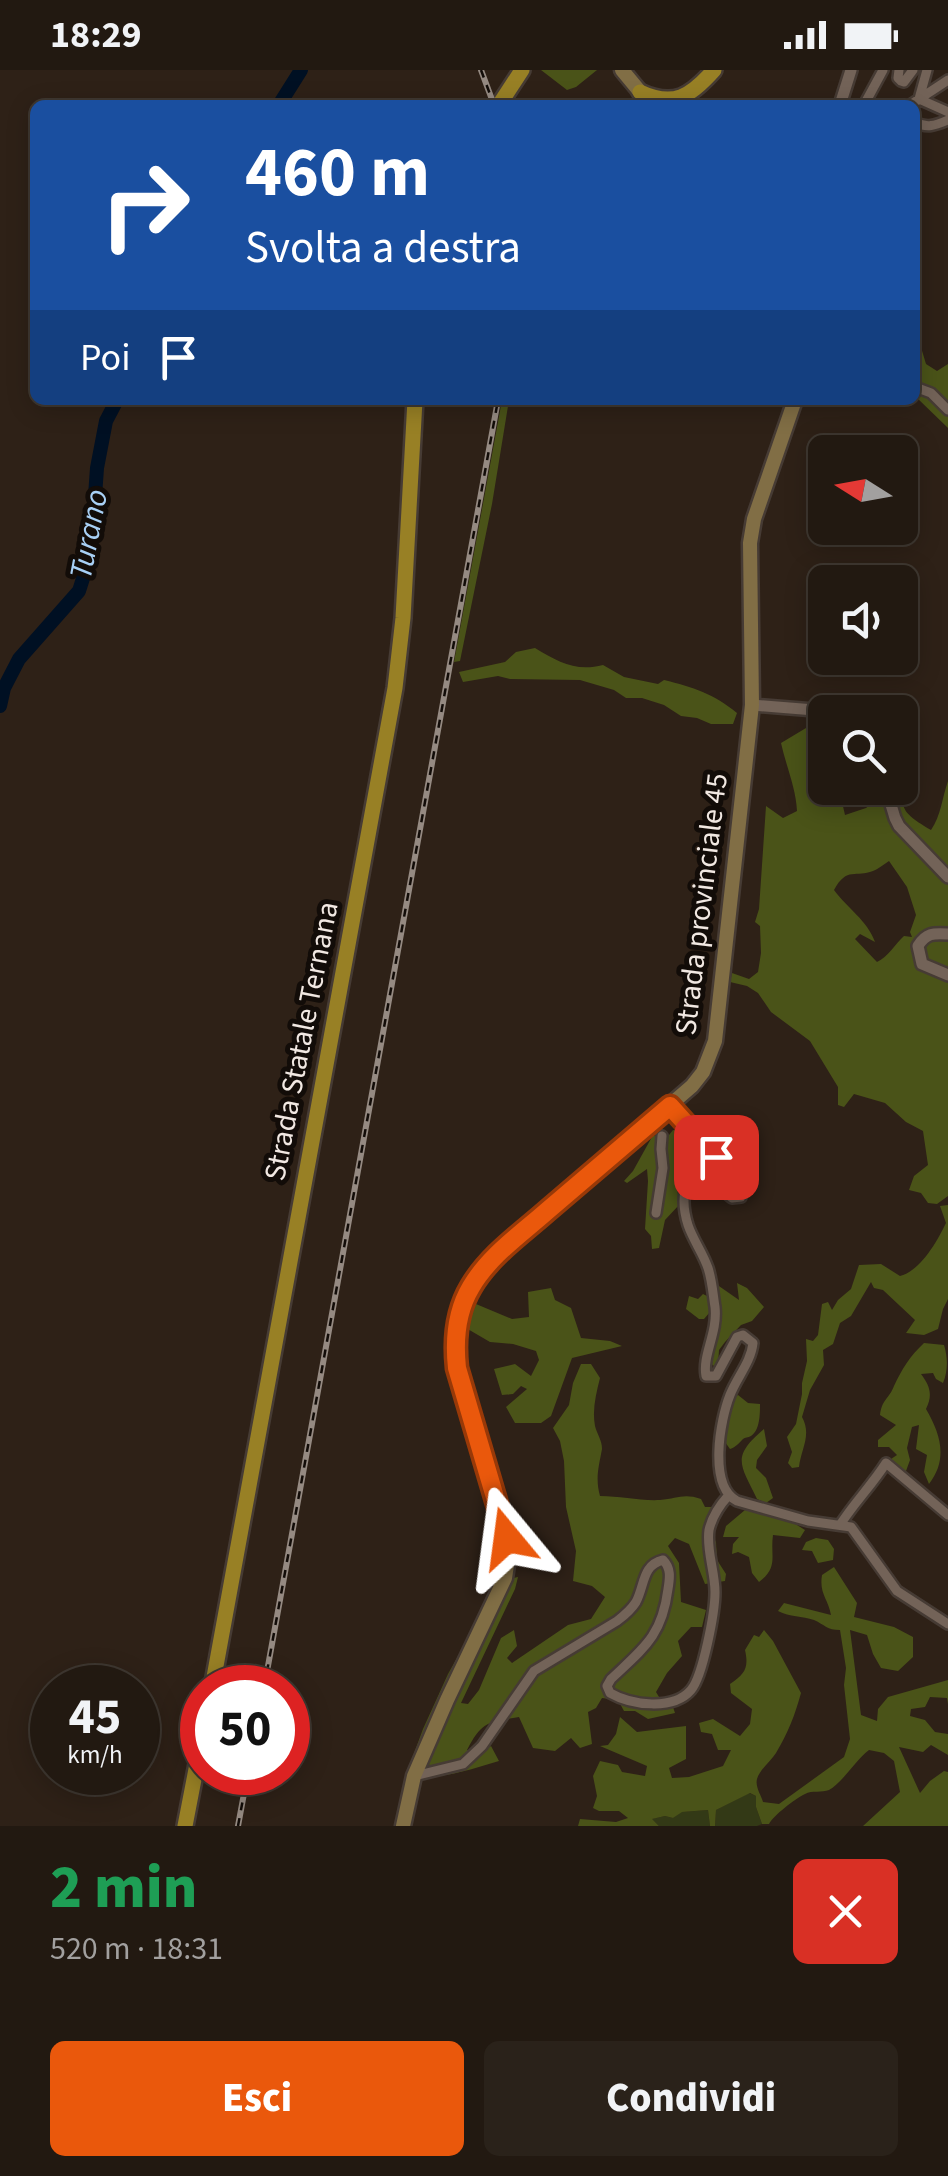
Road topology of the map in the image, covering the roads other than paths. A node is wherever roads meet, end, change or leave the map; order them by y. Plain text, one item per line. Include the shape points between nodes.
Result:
1 (522, 70) edge
2 (622, 70) edge
3 (714, 70) edge
4 (851, 70) edge
5 (883, 70) edge
6 (899, 70) edge
7 (913, 70) edge
8 (927, 70) edge
9 (948, 80) edge
10 (646, 99) edge
11 (502, 100) edge
12 (680, 100) edge
13 (842, 100) edge
14 (867, 100) edge
15 (916, 100) edge
16 (918, 100) edge
17 (920, 104) edge
18 (948, 112) edge
19 (948, 120) edge
20 (920, 125) edge
21 (920, 388) edge
22 (415, 405) edge
23 (793, 405) edge
24 (948, 410) edge
25 (752, 706) junction
26 (808, 710) edge
27 (891, 805) edge
28 (948, 876) edge
29 (948, 934) edge
30 (948, 975) edge
31 (670, 1106) junction
32 (662, 1136) dead end
33 (656, 1212) dead end
34 (728, 1496) junction
35 (948, 1515) edge
36 (840, 1525) junction
37 (948, 1624) edge
38 (216, 1665) edge
39 (414, 1776) junction
40 (191, 1795) edge
41 (185, 1826) edge
42 (403, 1826) edge

1 - 11 highway
2 - 10 main road
3 - 12 highway
4 - 13 street
5 - 14 street
6 - 7 street via 901,82
8 - 15 street
9 - 16 street
17 - 18 street
19 - 20 street
21 - 24 street
22 - 38 highway, Strada Statale Ternana via 396,680
23 - 25 main road, Strada provinciale 45 via 750,543
25 - 26 street
25 - 31 main road, Strada provinciale 45 via 715,1041 702,1072
27 - 28 street via 900,826
29 - 30 street via 926,935 918,946 922,964
31 - 34 street via 743,1191 732,1198 695,1178 684,1195 714,1301 706,1376 716,1376 736,1338 753,1343 721,1435
31 - 39 main road, Strada provinciale 45 via 500,1252 464,1300 454,1343 457,1368 507,1538 508,1564
32 - 33 street
34 - 36 street
34 - 39 street via 710,1524 714,1610 690,1690 673,1700 633,1704 607,1686 662,1621 670,1574 668,1564 657,1560 618,1621 528,1676 471,1758
35 - 36 street via 886,1463
36 - 37 street via 856,1531 897,1590
39 - 42 main road, Strada provinciale 45
40 - 41 highway

